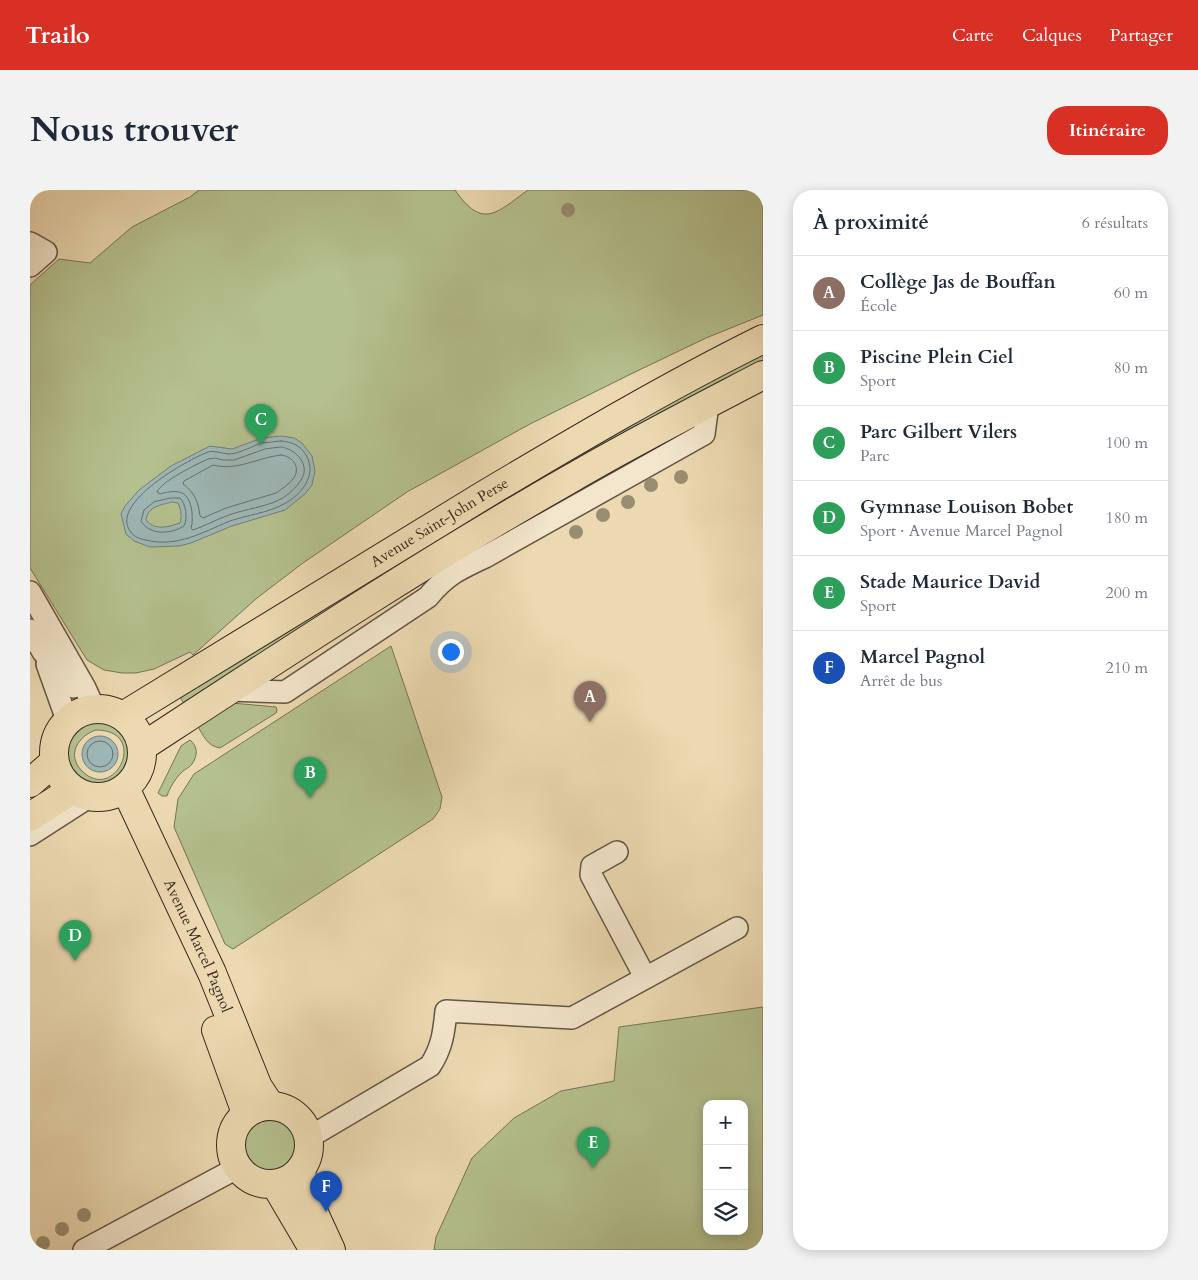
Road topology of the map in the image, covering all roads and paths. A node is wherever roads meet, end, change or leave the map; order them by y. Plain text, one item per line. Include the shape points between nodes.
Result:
1 (30, 243) edge
2 (30, 266) edge
3 (763, 339) edge
4 (763, 375) edge
5 (30, 592) edge
6 (30, 630) edge
7 (43, 652) junction
8 (94, 708) junction
9 (124, 716) junction
10 (67, 720) junction
11 (142, 747) junction
12 (54, 762) junction
13 (30, 783) edge
14 (99, 792) junction
15 (30, 817) edge
16 (30, 835) edge
17 (617, 852) dead end
18 (737, 928) dead end
19 (645, 977) junction
20 (258, 1109) junction
21 (308, 1138) junction
22 (237, 1168) junction
23 (300, 1170) junction
24 (275, 1184) junction
25 (84, 1250) edge
26 (314, 1250) edge
27 (331, 1250) edge

1 - 2 street via 46,252
3 - 9 main road, Avenue Saint-John Perse via 513,478
4 - 11 main road, Avenue Saint-John Perse via 571,478 451,561 230,690
5 - 8 street
6 - 7 street
7 - 8 street
7 - 10 street
8 - 9 main road
8 - 10 main road
9 - 11 main road via 134,727
10 - 12 main road via 53,747
11 - 14 main road via 140,767 133,780
12 - 13 main road
12 - 14 main road via 60,776
14 - 15 main road
14 - 16 street
14 - 20 main road, Avenue Marcel Pagnol via 148,854 202,980 218,1037
17 - 19 street via 592,866 591,875
18 - 19 street
19 - 21 street via 572,1018 446,1011 442,1040 430,1066
20 - 21 main road via 283,1108 295,1114 304,1125
20 - 22 main road via 236,1124 230,1139 231,1154
21 - 23 main road via 308,1155
22 - 24 main road via 260,1184
22 - 25 street
23 - 24 main road
23 - 27 main road via 309,1202
24 - 26 main road

